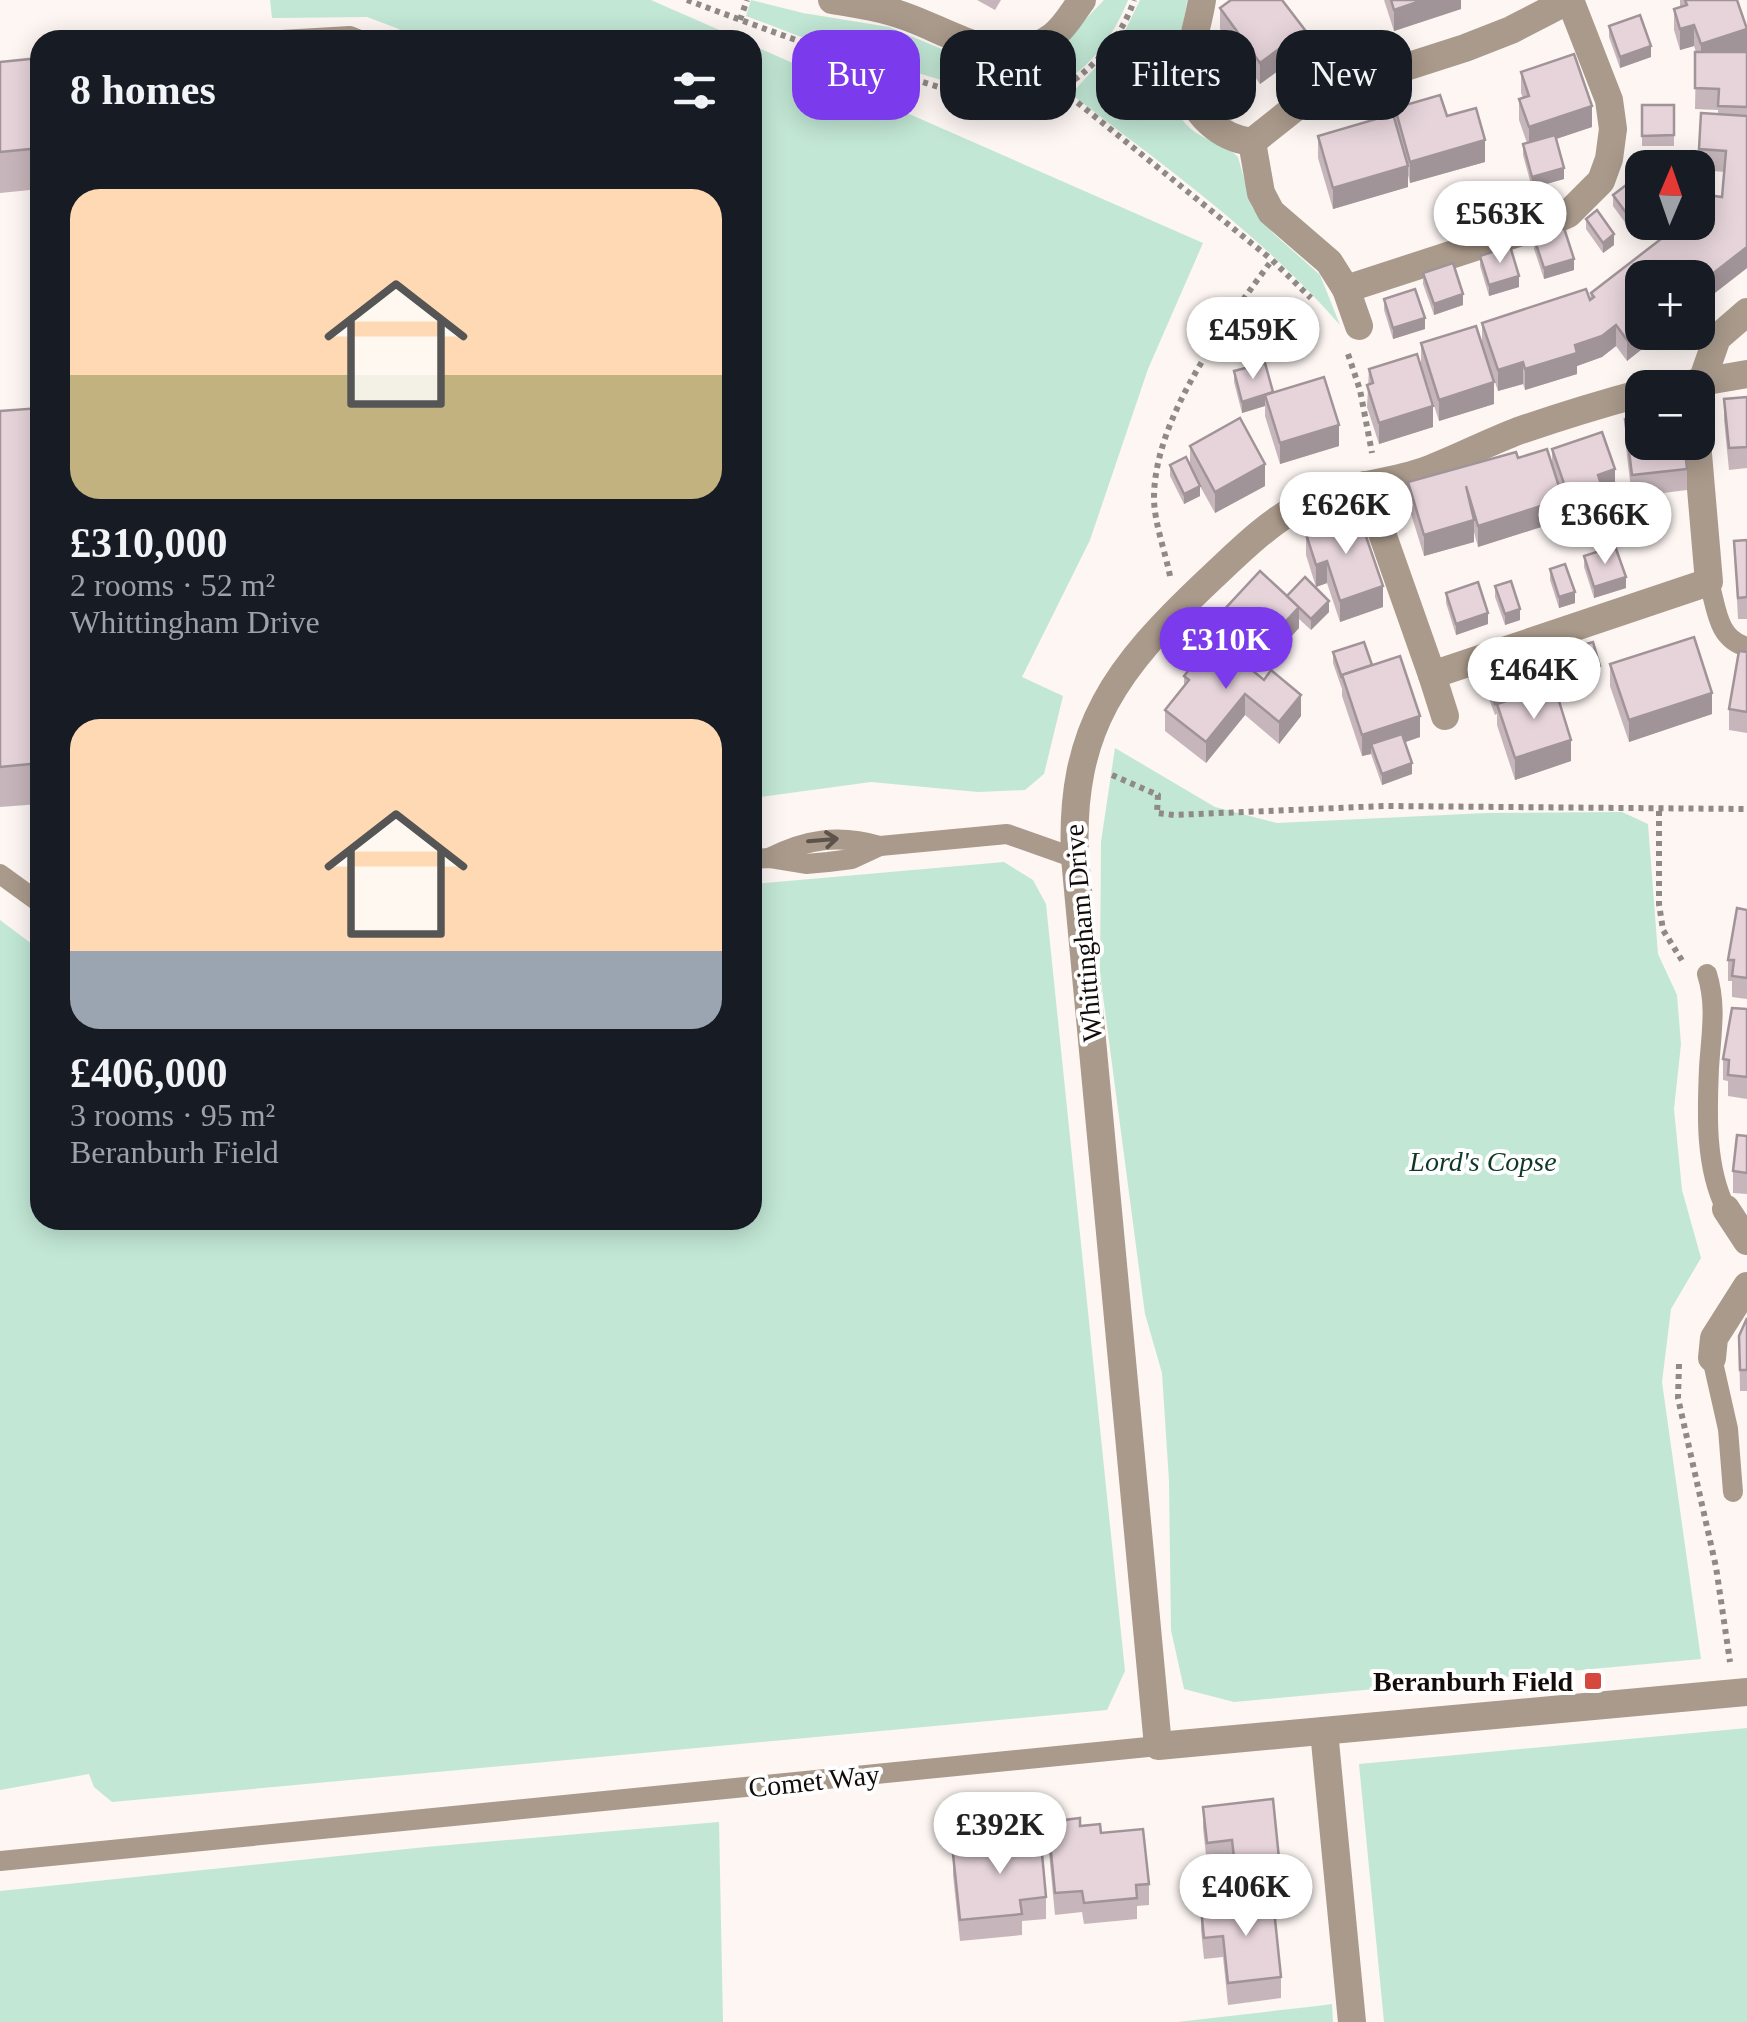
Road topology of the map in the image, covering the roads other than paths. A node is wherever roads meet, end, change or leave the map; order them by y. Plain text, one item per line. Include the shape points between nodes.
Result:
1 (832, 0) edge
2 (1082, 0) edge
3 (1202, 0) edge
4 (1569, 0) edge
5 (1252, 142) junction
6 (1346, 289) junction
7 (1747, 312) edge
8 (1351, 334) road end
9 (1697, 370) edge
10 (1747, 374) edge
11 (1715, 379) edge
12 (1625, 398) edge
13 (1699, 460) edge
14 (1370, 484) junction
15 (1710, 582) junction
16 (1747, 647) edge
17 (1432, 675) junction
18 (1445, 716) dead end
19 (762, 858) edge
20 (1075, 858) junction
21 (0, 874) edge
22 (30, 896) edge
23 (1707, 974) dead end
24 (1726, 1208) joint
25 (1747, 1242) edge
26 (1747, 1286) edge
27 (1712, 1358) joint
28 (1733, 1492) dead end
29 (1747, 1692) edge
30 (1324, 1731) junction
31 (1158, 1746) junction
32 (0, 1861) edge
33 (1352, 2022) edge

1 - 2 street via 908,17 991,49 1038,45 1060,30
3 - 5 street via 1187,66 1190,92 1213,126
4 - 5 street via 1465,48 1306,100
4 - 6 street via 1609,100 1613,129 1601,180 1568,214 1546,224
5 - 6 street via 1270,212 1329,262
6 - 8 street
7 - 9 street via 1717,338
10 - 11 street
12 - 14 street, Whittingham Drive
13 - 15 street
14 - 17 street
14 - 20 street, Whittingham Drive via 1286,514 1176,611 1126,669 1082,762 1073,804
15 - 16 lane via 1725,636
15 - 17 street
17 - 18 street
19 - 20 lane via 828,862 880,846 1008,834
20 - 31 street, Whittingham Drive
21 - 22 lane
23 - 24 lane via 1714,997 1710,1140 1714,1186
24 - 25 street
26 - 27 street via 1714,1338
27 - 28 lane
29 - 30 street, Comet Way
30 - 31 street, Comet Way
30 - 33 street
31 - 32 lane, Comet Way

